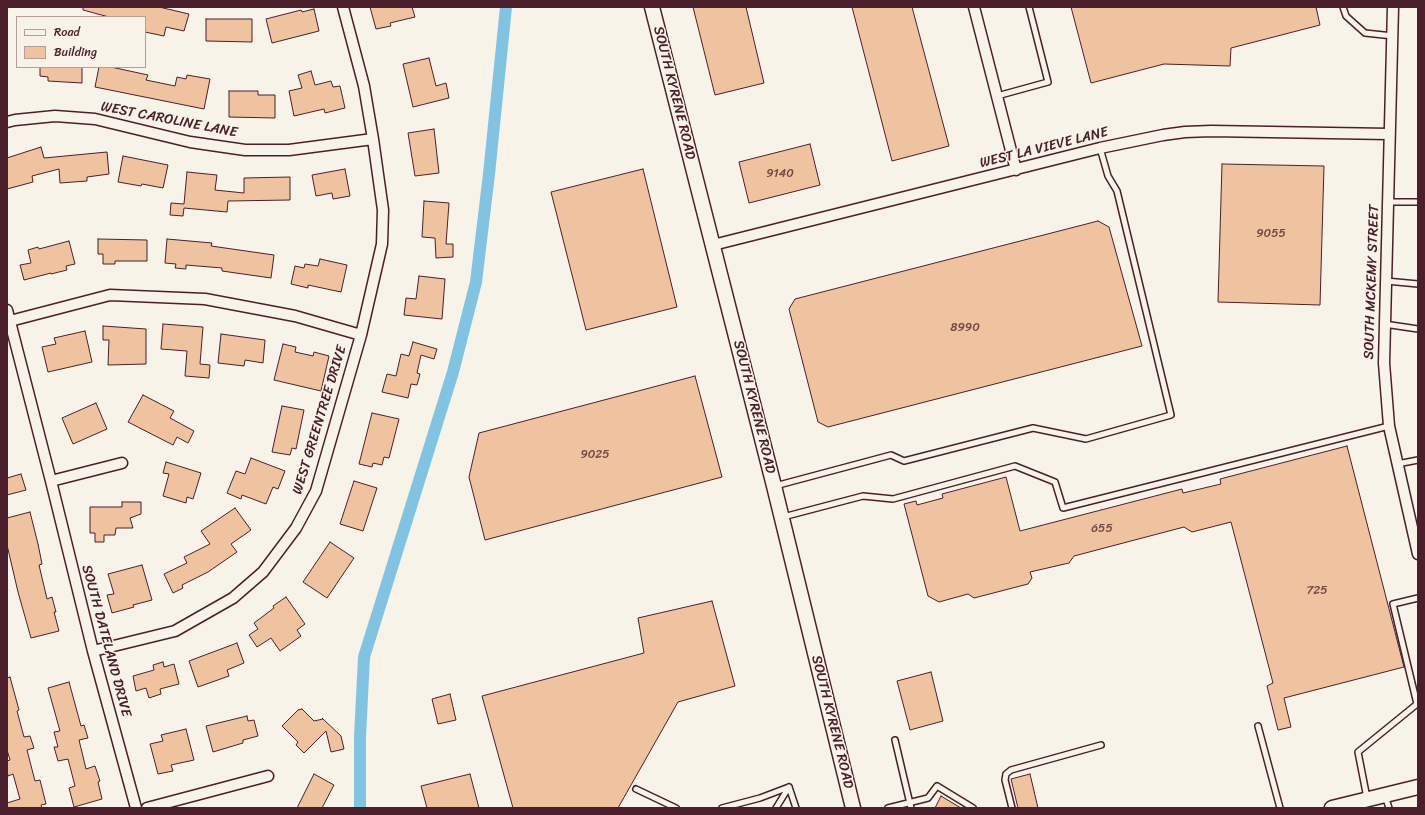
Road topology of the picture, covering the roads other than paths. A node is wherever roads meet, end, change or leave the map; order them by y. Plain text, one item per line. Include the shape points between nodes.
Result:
1 (343, 7) edge
2 (652, 7) edge
3 (974, 7) edge
4 (1029, 7) edge
5 (1343, 7) edge
6 (1393, 7) edge
7 (1393, 36) junction
8 (997, 96) junction
9 (7, 122) edge
10 (1389, 134) junction
11 (373, 139) junction
12 (1100, 148) junction
13 (1016, 170) junction
14 (1388, 202) junction
15 (1418, 202) edge
16 (713, 245) junction
17 (1385, 280) junction
18 (1418, 284) edge
19 (7, 310) edge
20 (10, 321) junction
21 (1384, 324) junction
22 (1418, 329) edge
23 (361, 335) junction
24 (1389, 426) junction
25 (1418, 460) edge
26 (122, 463) dead end
27 (1396, 464) junction
28 (51, 481) junction
29 (774, 486) junction
30 (782, 517) junction
31 (1418, 554) edge
32 (1418, 598) edge
33 (93, 651) junction
34 (1258, 726) dead end
35 (895, 740) dead end
36 (1101, 745) dead end
37 (268, 776) dead end
38 (789, 787) junction
39 (1418, 787) edge
40 (636, 789) dead end
41 (1367, 799) junction
42 (1387, 802) edge
43 (911, 805) edge
44 (136, 808) edge
45 (147, 808) edge
46 (676, 808) edge
47 (722, 808) edge
48 (776, 808) edge
49 (796, 808) edge
50 (853, 808) edge
51 (888, 808) edge
52 (973, 808) edge
53 (1012, 808) edge
54 (1280, 808) edge
55 (1332, 808) edge

1 - 11 street, WEST GREENTREE DRIVE via 364,86
2 - 16 main road, SOUTH KYRENE ROAD
3 - 8 street
4 - 8 lane via 1048,82
5 - 7 lane via 1346,16 1365,33
6 - 7 street, SOUTH MCKEMY STREET
7 - 10 street, SOUTH MCKEMY STREET
8 - 13 street
9 - 11 street, WEST CAROLINE LANE via 55,116 95,119 190,142 245,150 289,150
10 - 12 street, WEST LA VIEVE LANE via 1211,131 1163,135
10 - 14 street, SOUTH MCKEMY STREET
11 - 23 street, WEST GREENTREE DRIVE via 383,210 382,244
12 - 13 street, WEST LA VIEVE LANE
12 - 29 lane via 1108,176 1117,191 1171,415 1086,439 1033,428 904,461 891,455
13 - 16 street, WEST LA VIEVE LANE
14 - 15 lane
14 - 17 street, SOUTH MCKEMY STREET
16 - 29 main road, SOUTH KYRENE ROAD
17 - 18 lane
17 - 21 street, SOUTH MCKEMY STREET
19 - 20 street, SOUTH DATELAND DRIVE
20 - 23 street via 110,295 205,299 295,316
20 - 28 street, SOUTH DATELAND DRIVE
21 - 22 lane
21 - 24 street, SOUTH MCKEMY STREET
23 - 33 street, WEST GREENTREE DRIVE via 316,491 296,528 263,572 233,598 175,631
24 - 27 street, SOUTH MCKEMY STREET
24 - 30 lane via 1063,508 1055,482 1015,466 893,499 863,496
25 - 27 lane
26 - 28 street
27 - 31 street, SOUTH MCKEMY STREET
28 - 33 street, SOUTH DATELAND DRIVE
29 - 30 main road, SOUTH KYRENE ROAD
30 - 50 main road, SOUTH KYRENE ROAD
32 - 41 lane via 1393,604 1417,704 1358,752
33 - 44 street, SOUTH DATELAND DRIVE
34 - 54 lane
35 - 43 lane
36 - 53 lane via 1010,770 1005,780
37 - 45 street
38 - 47 lane
38 - 48 lane
38 - 49 lane
39 - 42 main road
40 - 46 lane
41 - 42 main road
41 - 55 main road
43 - 51 lane
43 - 52 lane via 928,798 937,786

